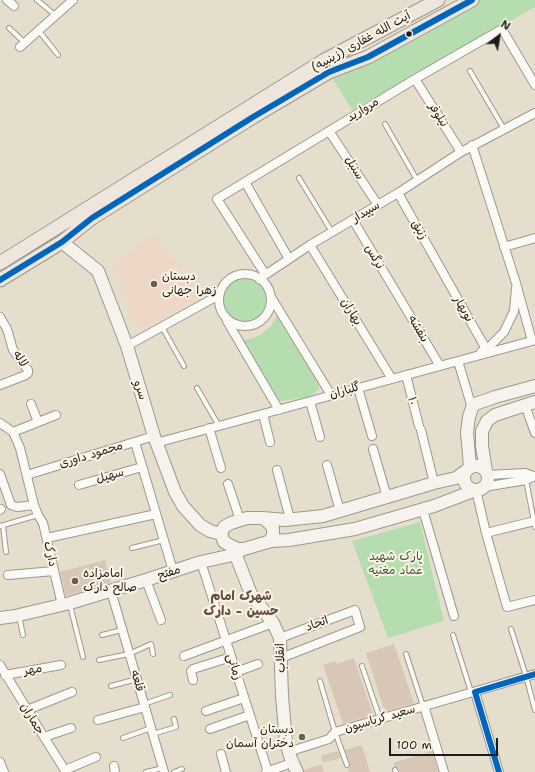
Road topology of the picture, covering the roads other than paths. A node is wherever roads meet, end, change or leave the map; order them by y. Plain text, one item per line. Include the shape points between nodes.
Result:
1 (37, 0) edge
2 (74, 0) edge
3 (438, 0) edge
4 (472, 0) edge
5 (56, 16) junction
6 (9, 28) dead end
7 (39, 30) junction
8 (22, 45) joint
9 (58, 54) dead end
10 (470, 71) dead end
11 (415, 79) junction
12 (535, 85) edge
13 (535, 113) edge
14 (385, 124) dead end
15 (504, 129) junction
16 (329, 131) junction
17 (472, 145) junction
18 (461, 152) junction
19 (299, 178) dead end
20 (417, 180) junction
21 (245, 182) junction
22 (398, 193) junction
23 (378, 205) junction
24 (352, 220) junction
25 (332, 232) junction
26 (535, 238) edge
27 (62, 242) junction
28 (310, 245) junction
29 (504, 247) junction
30 (289, 259) junction
31 (0, 263) edge
32 (440, 268) joint
33 (262, 276) junction
34 (0, 280) edge
35 (516, 284) junction
36 (396, 293) joint
37 (219, 296) junction
38 (271, 296) junction
39 (0, 317) edge
40 (226, 318) junction
41 (162, 327) junction
42 (533, 341) edge
43 (127, 346) junction
44 (486, 349) junction
45 (473, 357) junction
46 (458, 361) junction
47 (184, 366) dead end
48 (440, 366) junction
49 (406, 375) junction
50 (392, 379) junction
51 (0, 385) edge
52 (535, 386) edge
53 (197, 388) dead end
54 (358, 388) junction
55 (331, 395) junction
56 (310, 401) junction
57 (31, 404) dead end
58 (530, 404) edge
59 (472, 408) junction
60 (279, 410) junction
61 (263, 414) junction
62 (56, 415) dead end
63 (38, 422) junction
64 (0, 423) edge
65 (219, 426) junction
66 (209, 428) junction
67 (12, 432) junction
68 (535, 433) edge
69 (372, 436) dead end
70 (320, 437) dead end
71 (155, 440) junction
72 (135, 442) junction
73 (270, 442) dead end
74 (374, 449) dead end
75 (326, 464) dead end
76 (142, 467) junction
77 (221, 468) dead end
78 (468, 469) junction
79 (276, 470) dead end
80 (487, 473) junction
81 (0, 474) edge
82 (27, 475) junction
83 (531, 477) edge
84 (434, 483) junction
85 (228, 484) dead end
86 (79, 485) dead end
87 (480, 489) junction
88 (387, 497) junction
89 (34, 505) junction
90 (423, 510) junction
91 (340, 511) junction
92 (156, 514) junction
93 (38, 515) junction
94 (263, 518) junction
95 (290, 519) junction
96 (240, 520) junction
97 (535, 523) edge
98 (2, 526) edge
99 (486, 533) junction
100 (47, 538) junction
101 (223, 538) junction
102 (164, 540) junction
103 (271, 541) junction
104 (132, 548) dead end
105 (239, 551) junction
106 (6, 552) dead end
107 (202, 562) junction
108 (54, 571) junction
109 (173, 571) junction
110 (8, 575) dead end
111 (146, 580) junction
112 (111, 591) junction
113 (535, 600) edge
114 (66, 604) junction
115 (18, 615) junction
116 (454, 616) dead end
117 (0, 618) edge
118 (161, 620) dead end
119 (272, 623) junction
120 (511, 629) dead end
121 (122, 630) junction
122 (23, 635) dead end
123 (102, 635) dead end
124 (453, 635) dead end
125 (280, 638) junction
126 (226, 642) junction
127 (129, 654) junction
128 (153, 654) dead end
129 (406, 654) dead end
130 (184, 656) dead end
131 (83, 657) dead end
132 (231, 657) junction
133 (281, 658) junction
134 (100, 660) dead end
135 (61, 664) dead end
136 (258, 664) dead end
137 (0, 665) edge
138 (362, 666) dead end
139 (236, 672) junction
140 (535, 674) edge
141 (5, 675) junction
142 (526, 676) junction
143 (137, 679) junction
144 (193, 680) dead end
145 (320, 681) dead end
146 (110, 686) dead end
147 (72, 692) dead end
148 (473, 692) junction
149 (170, 695) dead end
150 (244, 698) junction
151 (145, 705) junction
152 (424, 706) junction
153 (27, 710) junction
154 (535, 710) edge
155 (206, 712) dead end
156 (250, 715) junction
157 (174, 719) dead end
158 (380, 719) junction
159 (98, 720) dead end
160 (71, 728) dead end
161 (210, 729) dead end
162 (152, 731) junction
163 (335, 732) junction
164 (44, 737) junction
165 (123, 738) dead end
166 (288, 752) junction
167 (221, 754) dead end
168 (96, 757) dead end
169 (0, 762) edge
170 (286, 765) dead end
171 (347, 765) dead end
172 (182, 769) dead end
173 (164, 770) edge
174 (66, 771) edge
175 (4, 772) edge
176 (146, 772) edge
177 (174, 772) edge
178 (226, 772) edge
179 (267, 772) edge
180 (297, 772) edge
181 (444, 772) edge
182 (499, 772) edge

1 - 5 lane
2 - 5 street
3 - 31 main road, آیت الله غفاری (زینبیه) via 324,61
4 - 27 main road, آیت الله غفاری (زینبیه) via 368,57 329,72 291,94 92,218
5 - 7 street
6 - 8 lane
7 - 8 street
7 - 9 lane
10 - 15 lane
11 - 12 street, مروارید via 502,29
11 - 16 street, مروارید
11 - 18 street, نیلوفر
13 - 15 street, سپیدار
14 - 20 lane
15 - 17 street, سپیدار
16 - 21 street, مروارید
16 - 23 street, سنبل
17 - 18 street, سپیدار
17 - 29 street
18 - 20 street, سپیدار
19 - 25 lane
20 - 22 street, سپیدار
21 - 30 street
21 - 33 street, مروارید via 217,199
22 - 23 street, سپیدار
22 - 32 street, زنبق
23 - 24 street, سپیدار
24 - 25 street, سپیدار
24 - 36 street, نرگس
25 - 28 street, سپیدار
26 - 29 street
27 - 34 main road, آیت الله غفاری (زینبیه)
27 - 43 street, سرو via 98,271
28 - 30 street, سپیدار
28 - 50 street, بهاران
29 - 35 street
30 - 33 street, سپیدار
32 - 44 street, نوبهار
33 - 37 street via 246,274 231,278 224,283
33 - 38 street
35 - 42 street
35 - 44 street via 514,311 504,332
36 - 48 street, بنفشه
37 - 40 street via 219,307
37 - 41 street
38 - 40 street via 267,314 253,325 235,325
38 - 55 street
39 - 51 street, لاله via 7,329 13,350 28,373
40 - 60 street
41 - 43 street
41 - 47 lane
42 - 45 street, گلباران
43 - 71 street, سرو
44 - 45 street
45 - 46 street, گلباران
46 - 48 street, گلباران
46 - 59 street
48 - 49 street, گلباران
49 - 50 street, گلباران
49 - 84 street, ۱۰
50 - 54 street, گلباران
52 - 59 street via 495,397 475,404
53 - 65 lane
54 - 55 street, گلباران
54 - 69 street
55 - 56 street, گلباران
56 - 60 street, گلباران
56 - 70 street
57 - 63 street
58 - 68 street
58 - 80 street via 495,415 487,421 482,431 482,446
59 - 78 street via 467,432
60 - 61 street, گلباران
61 - 65 street, گلباران
61 - 73 street
62 - 63 street
63 - 67 street
64 - 67 street, دارک
65 - 66 street, گلباران
66 - 71 street, گلباران
66 - 77 street
67 - 82 street, دارک via 20,448
71 - 72 street, محمود داوری
71 - 101 street, سرو via 174,492 183,506 200,525
72 - 76 street
72 - 82 street, محمود داوری
74 - 88 street
75 - 91 street
76 - 86 street, سهیل
76 - 92 street
78 - 80 street via 477,466 484,468
78 - 84 street via 456,478
78 - 87 street via 464,476 465,483 469,488
79 - 95 street
80 - 83 street via 525,473
80 - 87 street via 488,482
81 - 89 street via 11,505
82 - 89 street, دارک
83 - 87 street
83 - 97 lane
84 - 88 street
85 - 96 street
87 - 90 street
87 - 99 street
88 - 91 street
89 - 93 street, دارک
90 - 103 street via 355,529
90 - 116 street
91 - 95 street via 322,516
92 - 100 street
92 - 102 street
93 - 98 lane
93 - 100 street, دارک
94 - 95 street
94 - 96 street
94 - 103 street via 273,528
96 - 101 street via 224,527
97 - 99 street
98 - 106 lane
99 - 113 street via 507,607
100 - 108 street, دارک
101 - 105 street, سرو
101 - 107 street via 213,553
102 - 104 lane
102 - 109 street
103 - 105 street, مفتح
105 - 107 street, مفتح
105 - 119 street, انقلاب via 251,594
107 - 109 street, مفتح
107 - 126 street, زمانی
108 - 110 street
108 - 114 street, دارک
109 - 111 street, مفتح
111 - 112 street, مفتح
111 - 118 street
112 - 114 street, مفتح
112 - 121 street, قلعه
114 - 115 street, مفتح
114 - 131 lane
115 - 117 street, مفتح
115 - 122 lane
119 - 125 street, انقلاب
119 - 126 street
120 - 142 lane
121 - 123 lane
121 - 127 street, قلعه
124 - 148 lane
125 - 133 street, انقلاب
125 - 133 street, اتحاد via 354,610 360,627
126 - 130 street
126 - 132 street, زمانی
127 - 128 lane via 151,644
127 - 134 lane
127 - 143 street, قلعه
129 - 152 lane
132 - 139 street, زمانی
132 - 144 street via 193,669
133 - 166 street, انقلاب
135 - 141 street, مهر
136 - 139 street
137 - 141 street, جماران
138 - 158 lane
139 - 150 street, زمانی
140 - 142 street, سعید کرباسیون
141 - 153 street, جماران
142 - 148 street, سعید کرباسیون
142 - 154 lane
143 - 146 lane
143 - 151 street, قلعه
145 - 163 lane
147 - 153 street
148 - 152 street, سعید کرباسیون
148 - 182 street
149 - 151 lane
150 - 155 street
150 - 156 street, زمانی
151 - 159 street
151 - 162 street, قلعه
152 - 158 street, سعید کرباسیون
152 - 181 street
153 - 164 street, جماران
156 - 161 street
156 - 179 street, زمانی
157 - 162 lane via 176,728
158 - 163 street, سعید کرباسیون
160 - 164 street
162 - 165 lane
162 - 173 street, قلعه
163 - 166 street, سعید کرباسیون via 329,738
163 - 171 lane
164 - 174 street, جماران
166 - 180 street, انقلاب
167 - 178 street
168 - 174 street
169 - 175 street
170 - 179 street
172 - 177 lane
173 - 176 lane

